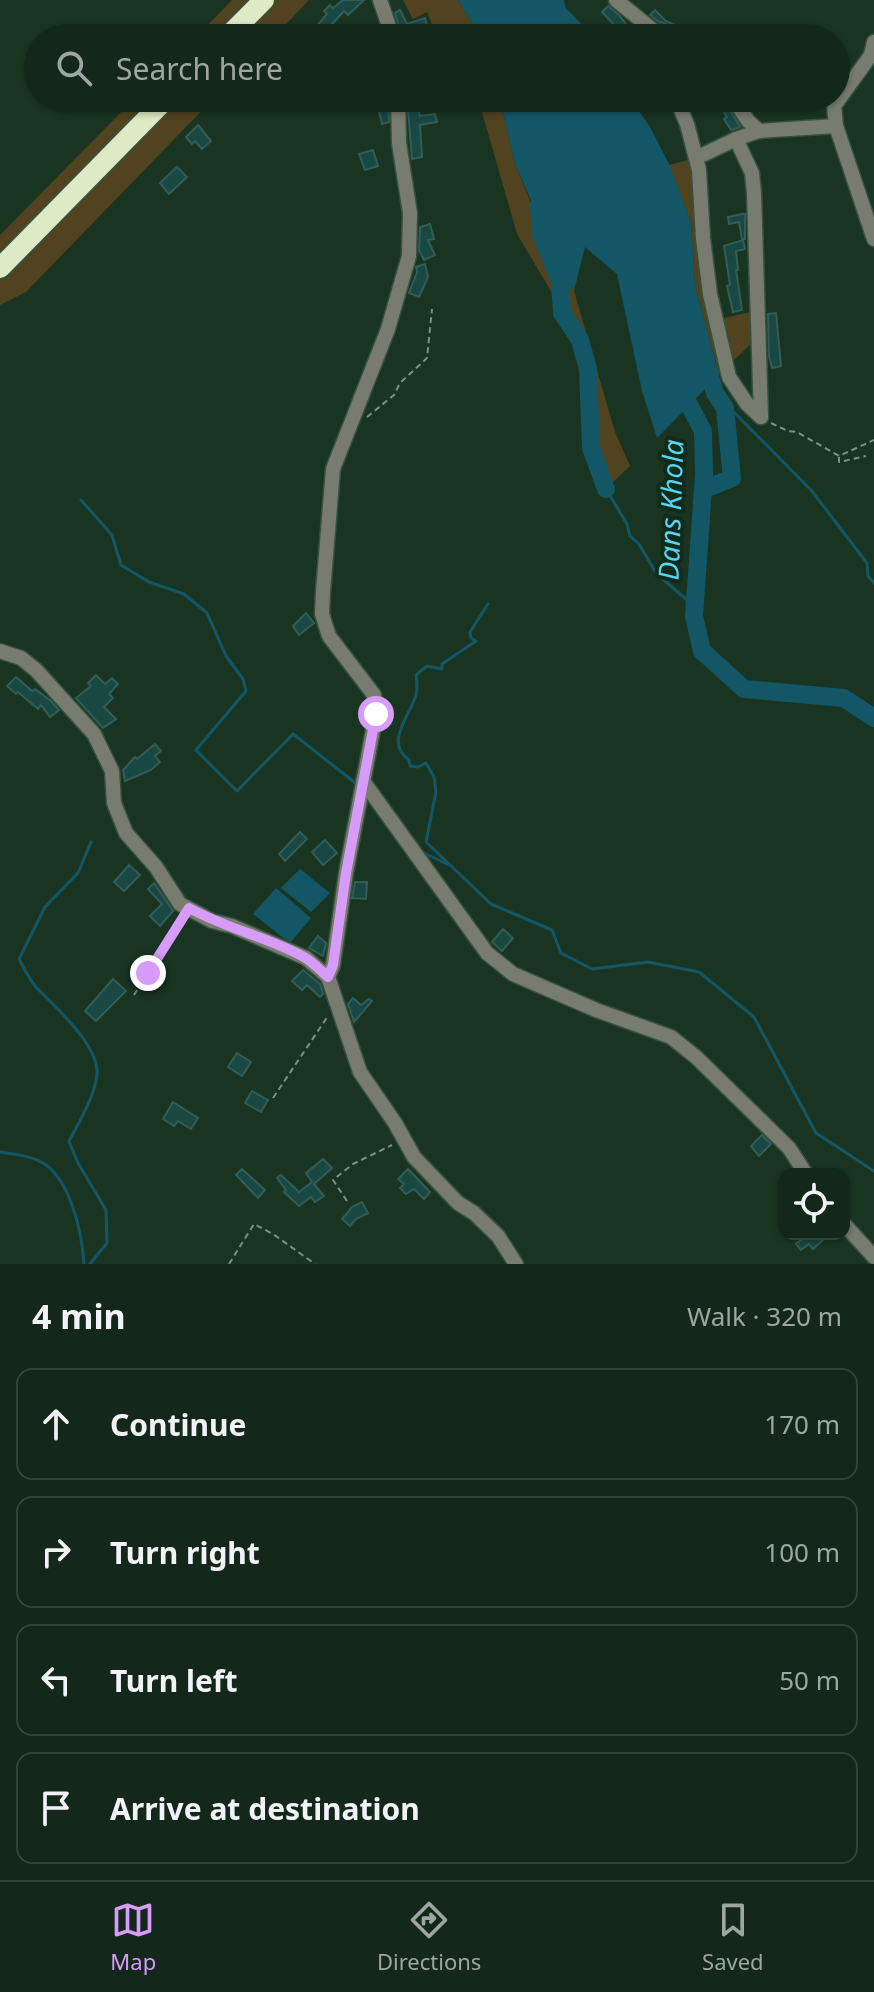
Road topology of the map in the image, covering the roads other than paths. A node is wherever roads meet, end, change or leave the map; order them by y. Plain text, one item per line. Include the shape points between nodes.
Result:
1 (264, 0) edge
2 (380, 0) edge
3 (616, 0) edge
4 (641, 20) junction
5 (240, 24) edge
6 (388, 24) edge
7 (641, 24) edge
8 (646, 24) edge
9 (874, 42) edge
10 (850, 84) edge
11 (153, 112) edge
12 (398, 112) edge
13 (682, 112) edge
14 (742, 112) edge
15 (835, 112) edge
16 (836, 126) junction
17 (759, 131) junction
18 (736, 139) junction
19 (696, 158) junction
20 (874, 239) edge
21 (0, 268) edge
22 (0, 651) edge
23 (363, 781) junction
24 (328, 977) junction
25 (802, 1168) edge
26 (850, 1231) edge
27 (874, 1257) edge
28 (516, 1264) edge

1 - 5 highway
2 - 6 street
3 - 4 street
4 - 7 street
4 - 8 street
9 - 10 street
11 - 21 highway
12 - 23 street via 410,213 409,256 388,329 333,469 322,614 329,636 374,695 376,714
13 - 19 street
14 - 17 street
15 - 16 street
16 - 17 street
16 - 20 street
17 - 18 street
18 - 19 street
18 - 19 street via 752,173 754,193 761,417 729,377 710,294
22 - 24 street via 36,670 94,734 112,771 114,803 126,833 180,904 306,958
23 - 24 street
23 - 25 street via 487,953 534,984 671,1037 789,1148
24 - 28 street via 360,1072 414,1157 498,1236
26 - 27 street

